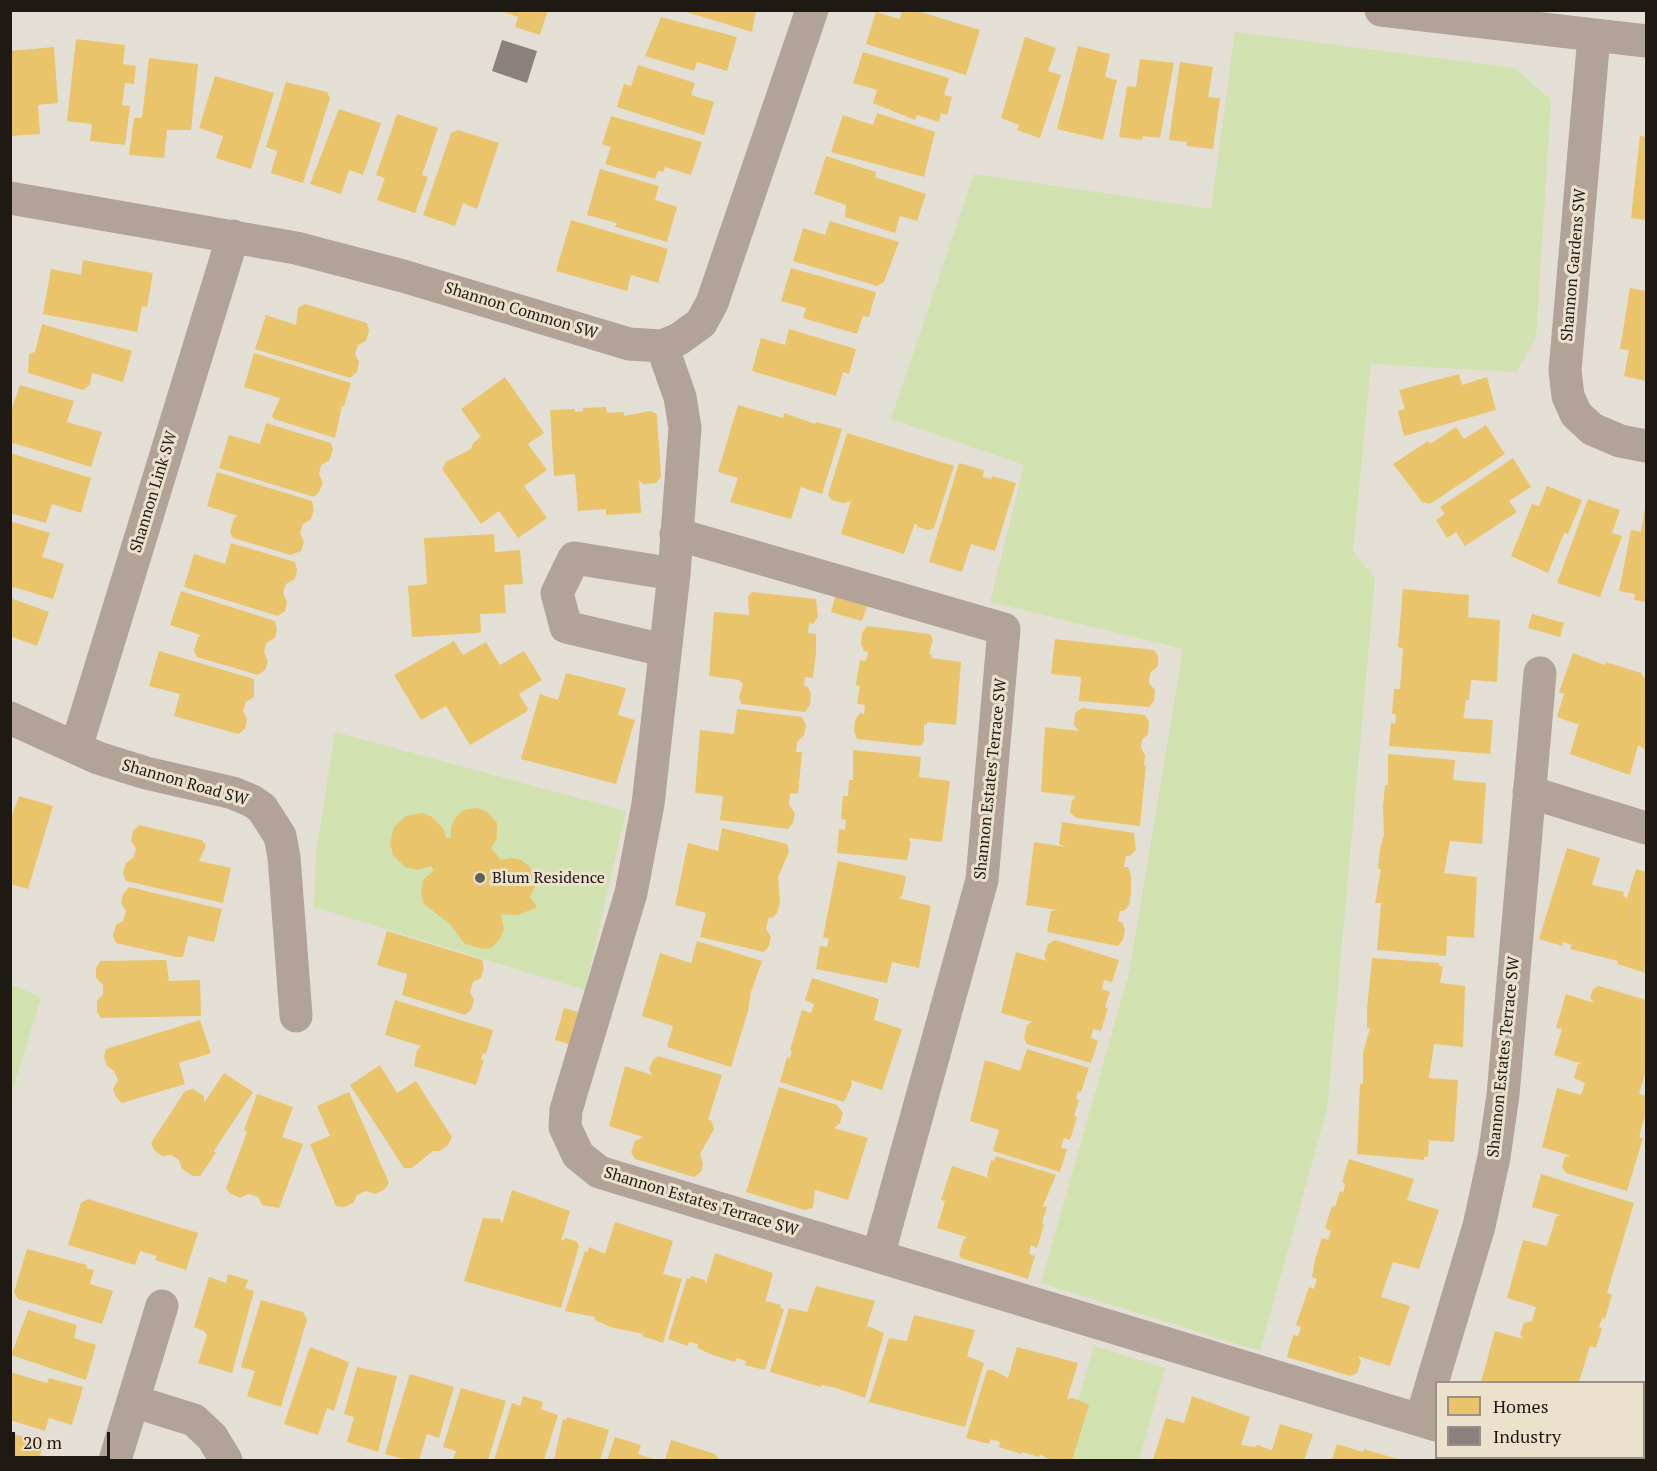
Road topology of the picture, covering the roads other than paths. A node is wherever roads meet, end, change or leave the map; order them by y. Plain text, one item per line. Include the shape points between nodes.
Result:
1 (812, 10) edge
2 (1381, 10) edge
3 (1594, 36) junction
4 (1647, 41) edge
5 (10, 198) edge
6 (233, 236) junction
7 (662, 346) junction
8 (1647, 446) edge
9 (676, 534) junction
10 (674, 574) junction
11 (663, 650) junction
12 (1540, 673) dead end
13 (10, 718) edge
14 (76, 748) junction
15 (1529, 792) junction
16 (1647, 828) edge
17 (296, 1016) dead end
18 (878, 1256) junction
19 (162, 1306) dead end
20 (1439, 1381) edge
21 (1435, 1398) edge
22 (133, 1401) junction
23 (1429, 1422) edge
24 (115, 1461) edge
25 (226, 1461) edge

1 - 7 street via 712,303 701,323
2 - 3 street
3 - 4 street
3 - 8 street, Shannon Gardens SW via 1565,371 1568,396 1576,414 1592,429 1620,441
5 - 6 street, Shannon Common SW
6 - 7 street, Shannon Common SW via 357,263 629,344
6 - 14 street, Shannon Link SW
7 - 9 street, Shannon Estates Terrace SW via 680,396 685,428
9 - 10 street, Shannon Estates Terrace SW
9 - 18 street, Shannon Estates Terrace SW via 1004,629 982,880
10 - 11 street, Shannon Estates Terrace SW
10 - 11 street via 574,558 557,593 566,627
11 - 18 street, Shannon Estates Terrace SW via 648,804 638,858 620,932 566,1110 565,1127 570,1143 599,1172
12 - 15 street, Shannon Estates Terrace SW
13 - 14 street, Shannon Road SW
14 - 17 street, Shannon Road SW via 146,773 233,793 252,801 270,818 280,836 284,857
15 - 16 street
15 - 20 street, Shannon Estates Terrace SW via 1503,1095 1494,1157
18 - 23 street, Shannon Estates Terrace SW
19 - 22 street
21 - 23 street, Shannon Estates Terrace SW
22 - 24 street
22 - 25 street via 194,1420 212,1437

